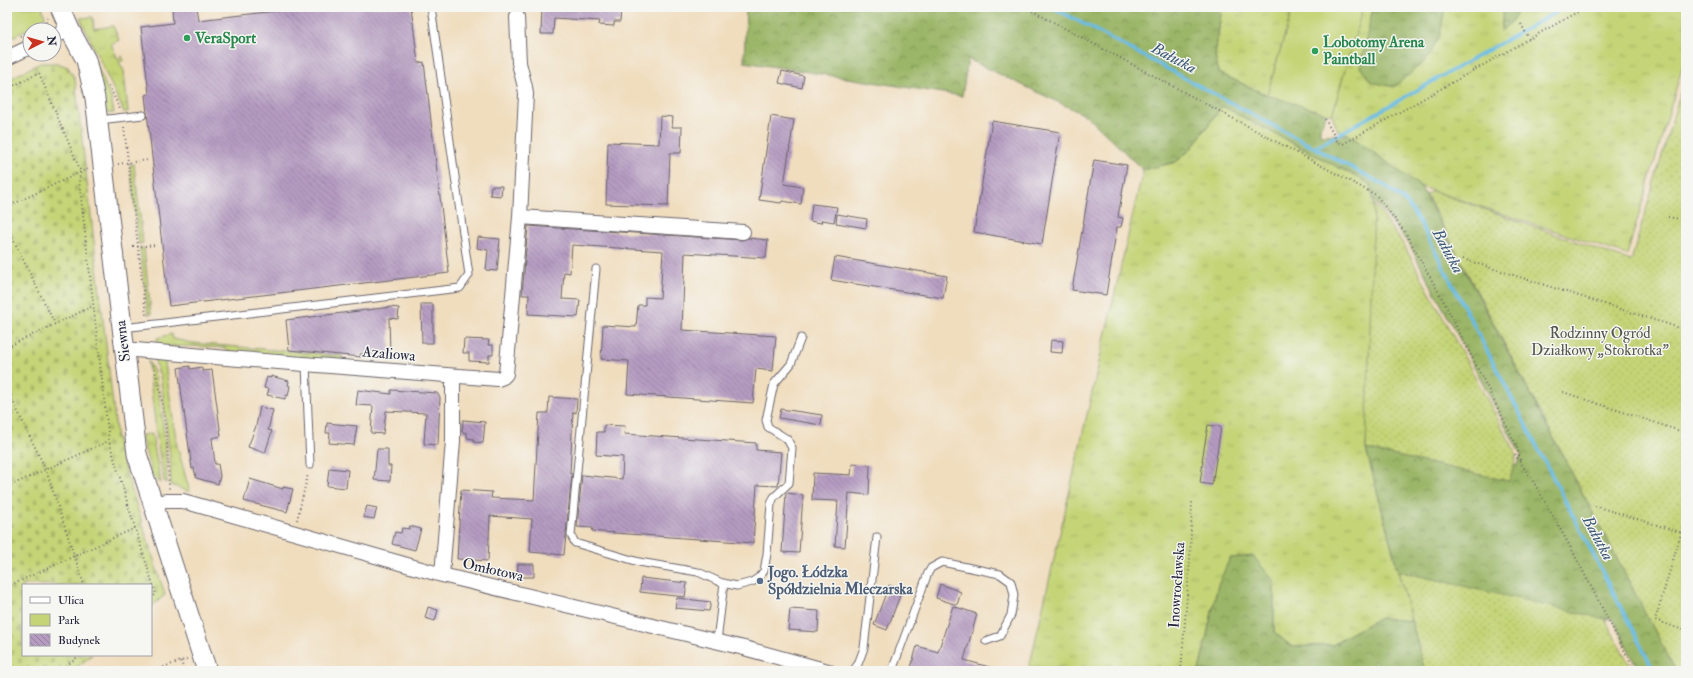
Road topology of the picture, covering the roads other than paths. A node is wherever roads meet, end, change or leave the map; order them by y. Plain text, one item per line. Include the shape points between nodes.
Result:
1 (60, 7) edge
2 (431, 7) edge
3 (517, 17) dead end
4 (61, 22) edge
5 (62, 33) edge
6 (22, 51) edge
7 (7, 58) edge
8 (143, 115) dead end
9 (97, 120) junction
10 (520, 217) junction
11 (743, 232) dead end
12 (596, 269) dead end
13 (121, 328) junction
14 (801, 338) dead end
15 (124, 349) junction
16 (306, 364) junction
17 (453, 376) junction
18 (310, 465) road end
19 (152, 504) junction
20 (877, 537) dead end
21 (442, 575) junction
22 (724, 583) junction
23 (986, 640) dead end
24 (718, 641) junction
25 (207, 671) edge
26 (828, 671) edge
27 (853, 671) edge
28 (891, 671) edge

1 - 4 street, Siewna
2 - 13 lane via 469,275 460,288
3 - 10 street via 519,63 526,94
5 - 9 street, Siewna via 88,69
6 - 7 street
8 - 9 lane
9 - 13 street, Siewna
10 - 11 street
10 - 17 street, Azaliowa via 506,374 498,379
12 - 22 lane via 572,539 575,543 627,560 698,572
13 - 15 street, Siewna
14 - 22 lane via 791,364 774,384 766,420 768,427 787,439 792,448 789,483 774,497 771,504 768,554 764,571 752,582 737,586
15 - 16 street, Azaliowa
15 - 19 street, Siewna via 137,454
16 - 17 street, Azaliowa
16 - 18 lane
17 - 21 street via 453,441
19 - 21 street, Omłotowa via 183,501
19 - 25 street, Siewna
20 - 27 lane via 864,648
21 - 24 street, Omłotowa
22 - 24 lane
23 - 28 lane via 1000,636 1011,615 1014,595 1011,582 1000,574 942,562 931,568 928,573
24 - 26 street, Omłotowa

